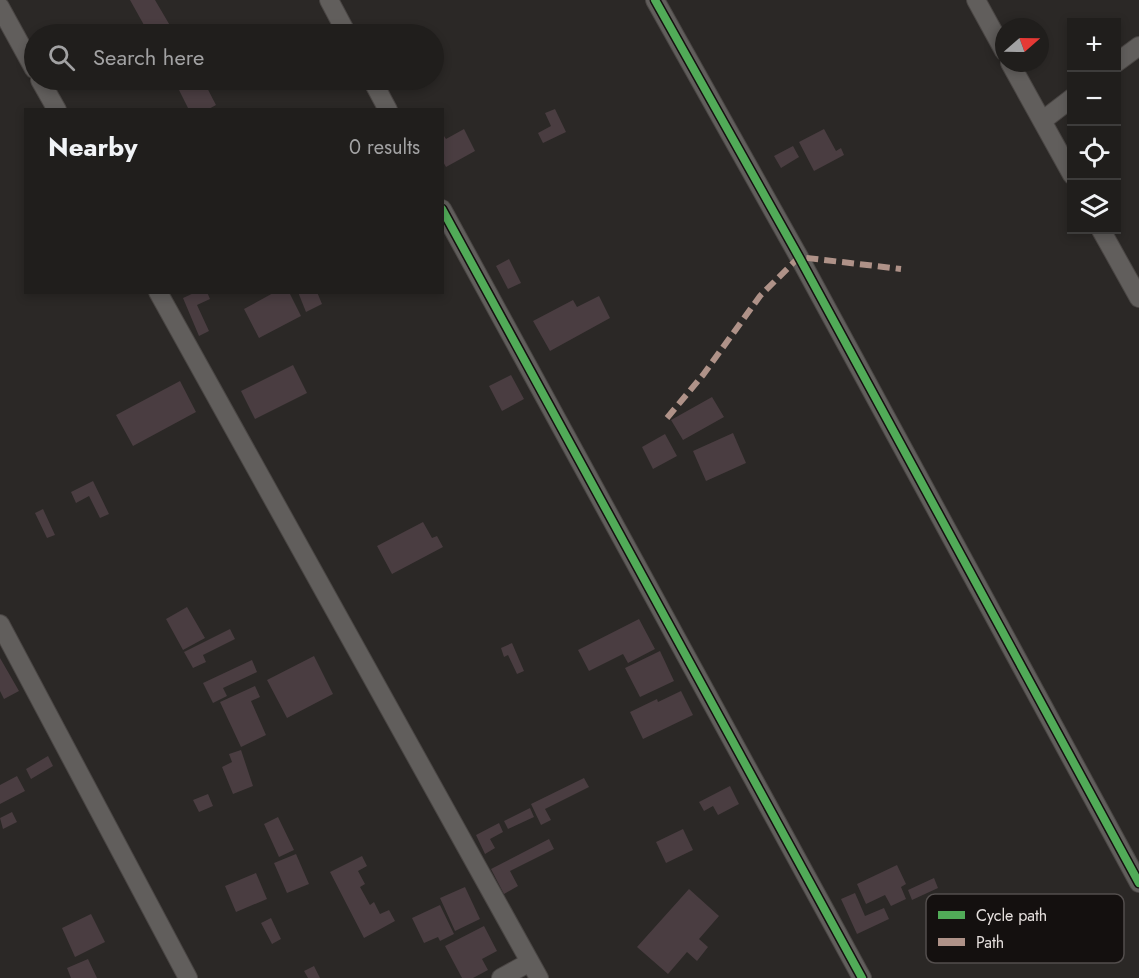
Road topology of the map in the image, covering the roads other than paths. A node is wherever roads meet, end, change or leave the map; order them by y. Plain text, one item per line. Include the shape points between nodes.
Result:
1 (328, 0) edge
2 (655, 0) edge
3 (976, 0) edge
4 (0, 7) edge
5 (341, 24) edge
6 (995, 35) edge
7 (1139, 46) edge
8 (24, 51) edge
9 (1121, 59) edge
10 (1015, 72) edge
11 (46, 90) edge
12 (377, 90) edge
13 (1067, 101) edge
14 (56, 108) edge
15 (387, 108) edge
16 (1042, 121) junction
17 (1067, 168) edge
18 (444, 213) edge
19 (1103, 234) edge
20 (159, 294) edge
21 (1139, 298) edge
22 (0, 624) edge
23 (1139, 883) edge
24 (534, 970) edge
25 (188, 978) edge
26 (501, 978) edge
27 (862, 978) edge

1 - 5 street
2 - 23 street
3 - 6 street
4 - 8 street
7 - 9 street
10 - 16 street
11 - 14 street
12 - 15 street
13 - 16 street
16 - 17 street
18 - 27 street
19 - 21 street
20 - 24 street
22 - 25 street
24 - 26 street

